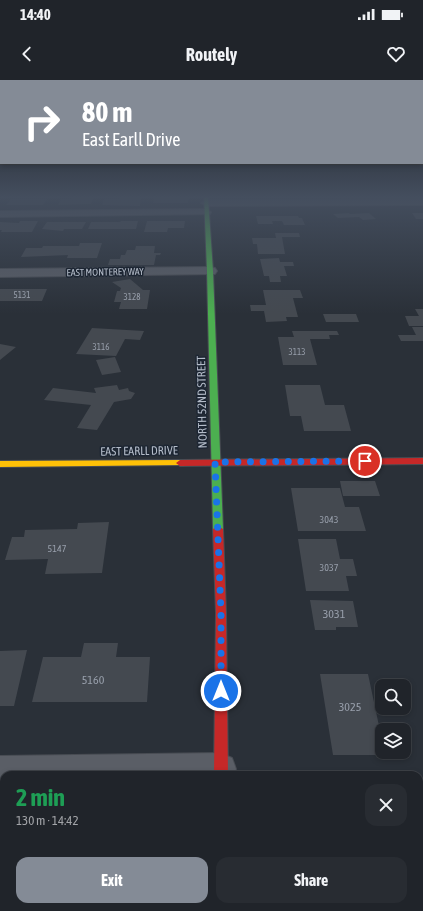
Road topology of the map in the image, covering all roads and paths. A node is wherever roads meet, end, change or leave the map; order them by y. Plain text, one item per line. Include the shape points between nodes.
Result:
1 (208, 236) edge
2 (210, 271) junction
3 (0, 273) edge
4 (423, 461) edge
5 (215, 462) junction
6 (0, 464) edge
7 (221, 771) edge

1 - 2 street, NORTH 52ND STREET
2 - 3 street, EAST MONTEREY WAY
2 - 5 street, NORTH 52ND STREET
4 - 5 street, EAST EARLL DRIVE
5 - 6 street, EAST EARLL DRIVE
5 - 7 street, NORTH 52ND STREET via 221,613

